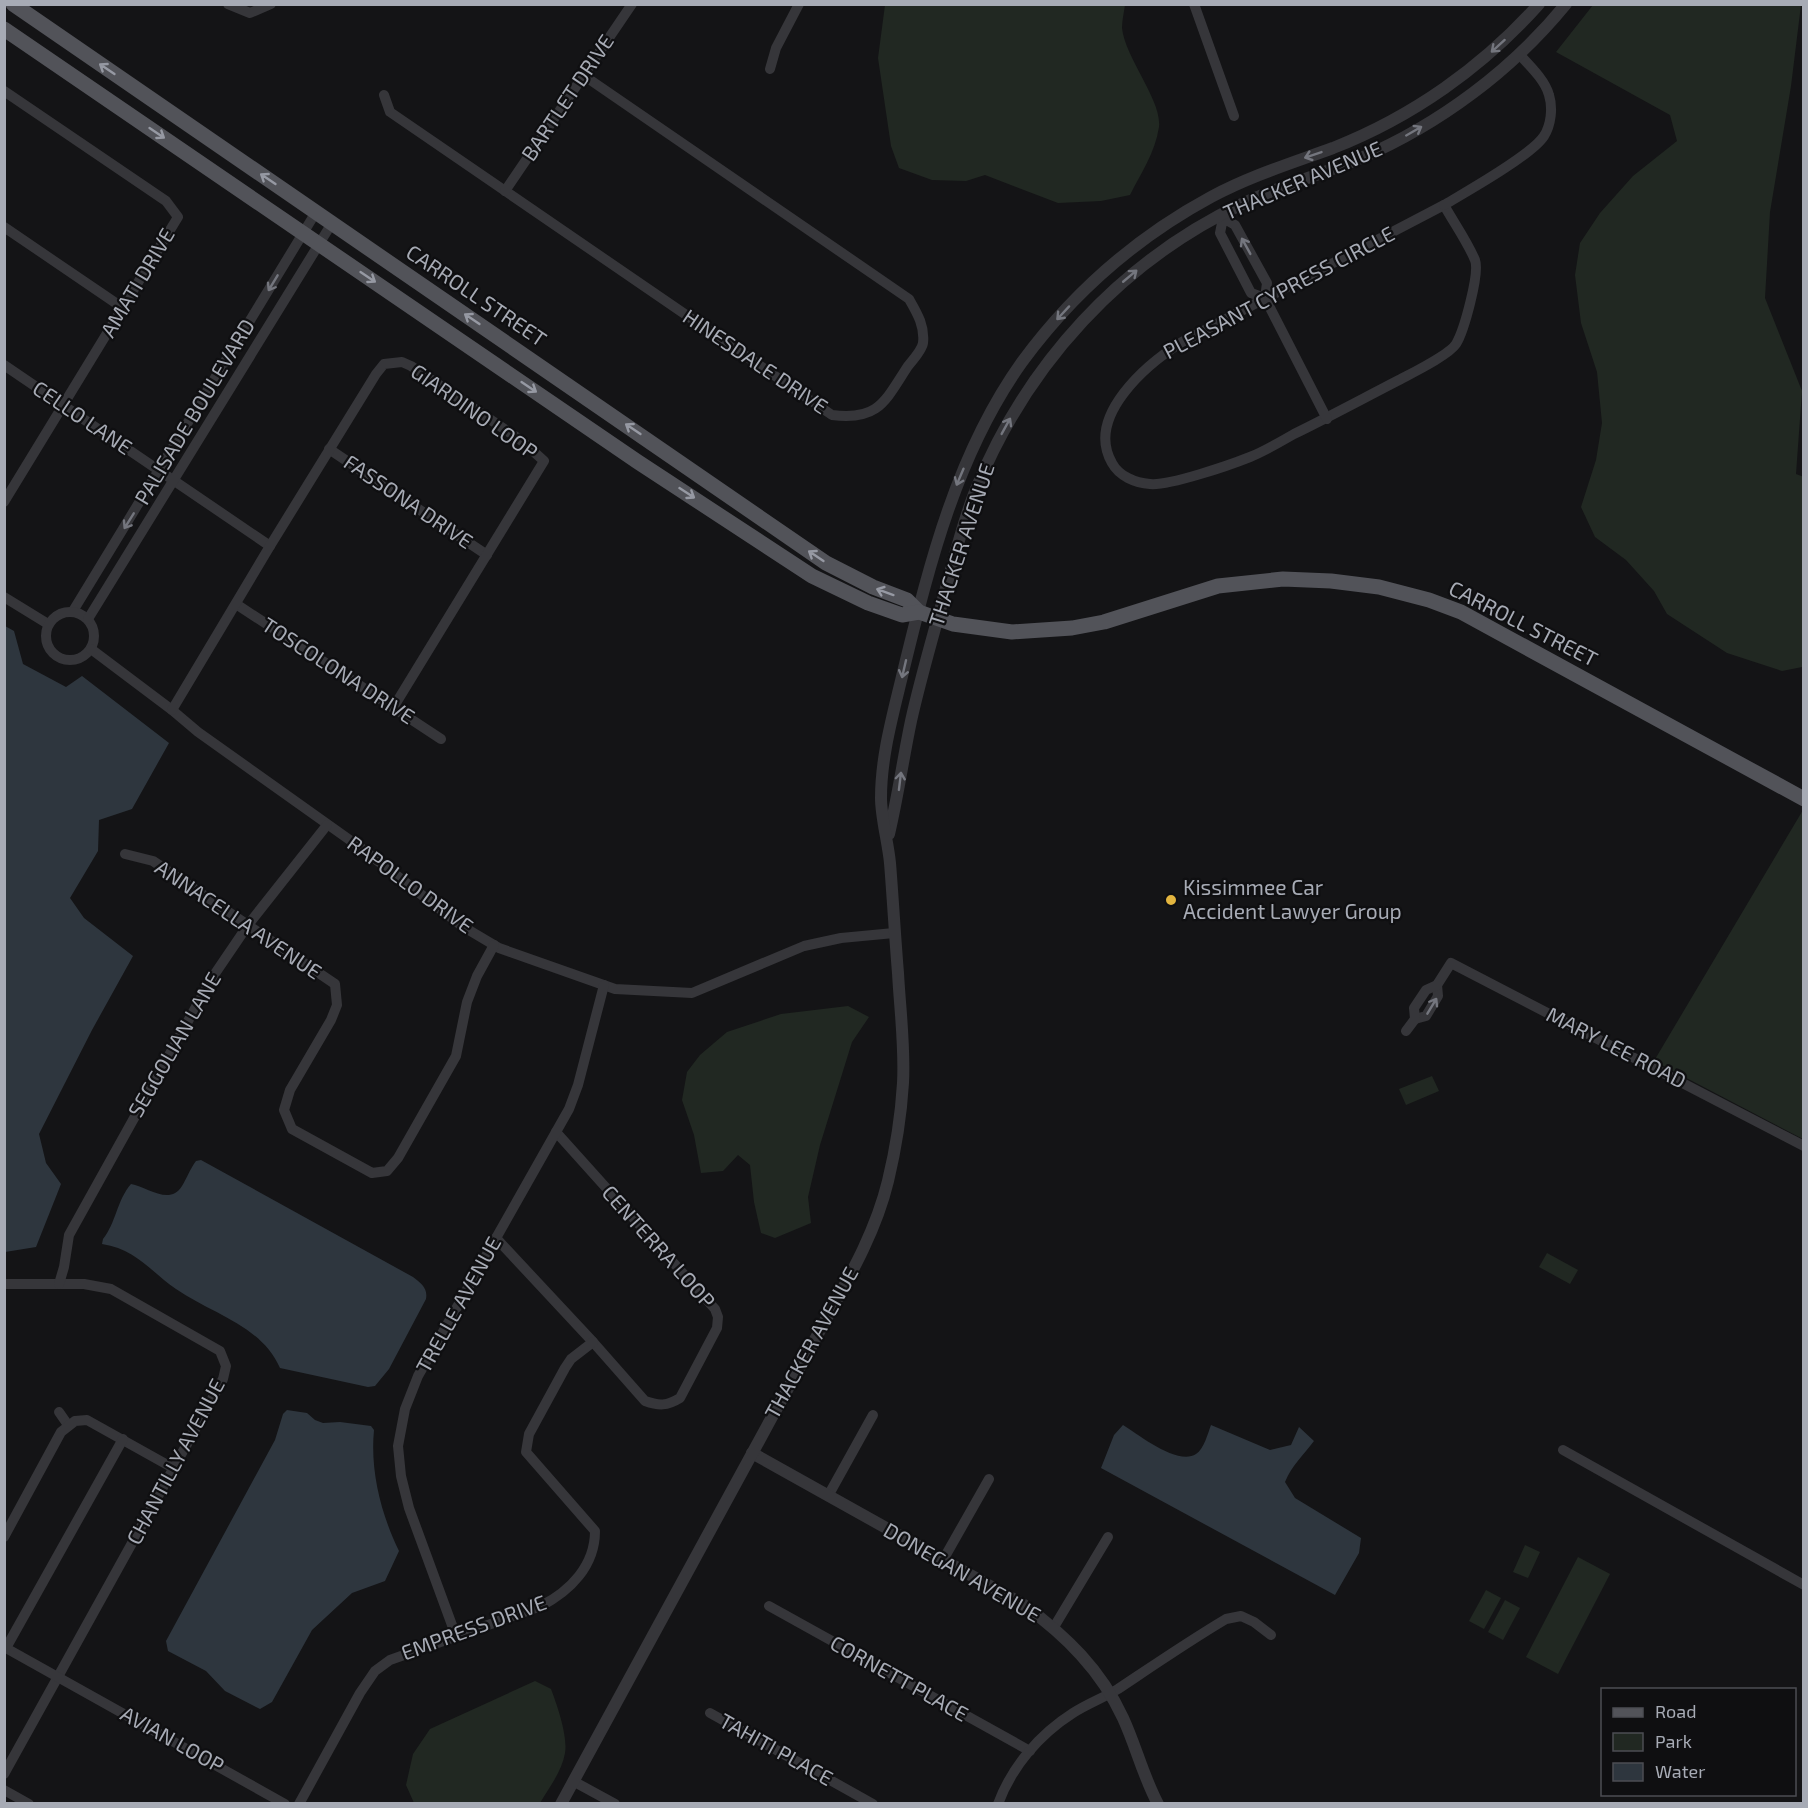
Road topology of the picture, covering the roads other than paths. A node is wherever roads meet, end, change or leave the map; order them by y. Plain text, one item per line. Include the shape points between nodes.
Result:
1 (13, 4) edge
2 (228, 4) edge
3 (272, 4) edge
4 (632, 4) edge
5 (799, 4) edge
6 (1539, 4) edge
7 (1566, 4) edge
8 (1196, 5) edge
9 (4, 29) edge
10 (1519, 54) junction
11 (770, 69) dead end
12 (583, 75) junction
13 (4, 91) edge
14 (384, 95) dead end
15 (1234, 116) dead end
16 (505, 191) junction
17 (1212, 196) junction
18 (1444, 205) junction
19 (316, 212) junction
20 (1222, 216) junction
21 (332, 223) junction
22 (4, 227) edge
23 (303, 232) junction
24 (319, 243) junction
25 (1265, 298) junction
26 (123, 308) junction
27 (4, 365) edge
28 (64, 405) junction
29 (1327, 419) junction
30 (329, 449) junction
31 (638, 462) junction
32 (160, 472) junction
33 (173, 481) junction
34 (4, 502) edge
35 (784, 535) junction
36 (270, 546) junction
37 (487, 555) junction
38 (4, 597) edge
39 (236, 603) junction
40 (74, 611) junction
41 (919, 612) junction
42 (88, 619) junction
43 (938, 619) junction
44 (48, 624) junction
45 (91, 649) junction
46 (393, 708) junction
47 (172, 710) junction
48 (441, 739) dead end
49 (1803, 799) edge
50 (327, 825) junction
51 (888, 838) junction
52 (125, 854) dead end
53 (248, 925) junction
54 (894, 933) junction
55 (494, 945) junction
56 (604, 985) junction
57 (1406, 1031) dead end
58 (556, 1132) junction
59 (1803, 1146) edge
60 (496, 1238) junction
61 (4, 1284) edge
62 (59, 1284) junction
63 (593, 1342) junction
64 (59, 1412) dead end
65 (873, 1415) dead end
66 (68, 1425) junction
67 (123, 1439) junction
68 (1563, 1450) dead end
69 (752, 1453) junction
70 (173, 1468) junction
71 (989, 1479) dead end
72 (828, 1496) junction
73 (4, 1537) edge
74 (1108, 1537) dead end
75 (943, 1560) junction
76 (1803, 1585) edge
77 (770, 1606) dead end
78 (1054, 1627) junction
79 (456, 1635) junction
80 (1271, 1635) dead end
81 (5, 1647) edge
82 (59, 1677) junction
83 (1109, 1694) junction
84 (710, 1713) dead end
85 (1030, 1751) junction
86 (4, 1774) edge
87 (573, 1781) junction
88 (4, 1790) edge
89 (29, 1803) edge
90 (285, 1803) edge
91 (299, 1803) edge
92 (561, 1803) edge
93 (615, 1803) edge
94 (873, 1803) edge
95 (998, 1803) edge
96 (1158, 1803) edge

19 -> 1 main road, CARROLL STREET
2 - 3 street via 250,12
4 - 12 street, BARTLET DRIVE
5 - 11 street via 776,48
6 -> 17 street, THACKER AVENUE via 1478,63 1431,98 1336,147
7 - 10 street, THACKER AVENUE
8 - 15 street
9 -> 23 main road, CARROLL STREET
10 - 18 street, PLEASANT CYPRESS CIRCLE via 1549,95 1551,118 1544,137
20 -> 10 street, THACKER AVENUE via 1261,195 1393,142 1462,100
12 - 16 street, BARTLET DRIVE
12 - 16 street, HINESDALE DRIVE via 909,299 922,321 923,345 884,402 870,412 851,417 832,415
13 - 26 street, AMATI DRIVE via 166,201 178,217
14 - 16 street, HINESDALE DRIVE via 390,112
17 - 20 street
17 -> 41 street, THACKER AVENUE via 1168,222 1107,269 1054,323 1022,363 981,430 953,492
18 - 25 street, PLEASANT CYPRESS CIRCLE
18 - 29 street, PLEASANT CYPRESS CIRCLE via 1476,263 1472,297 1456,345
19 - 21 main road, CARROLL STREET
19 - 23 street, PALISADE BOULEVARD
25 -> 20 street via 1267,283 1234,225
20 - 25 street via 1220,233 1230,253 1251,293
43 -> 20 street, THACKER AVENUE via 975,492 997,442 1036,378 1084,319 1124,282 1160,252
21 - 24 street, PALISADE BOULEVARD
35 -> 21 main road, CARROLL STREET
22 - 26 street
23 - 24 main road, CARROLL STREET
23 -> 32 street, PALISADE BOULEVARD
24 -> 31 main road, CARROLL STREET
24 - 33 street, PALISADE BOULEVARD
25 - 29 street
25 - 29 street, PLEASANT CYPRESS CIRCLE via 1182,342 1137,378 1123,394 1104,430 1113,466 1124,476 1152,485 1226,466
26 - 28 street, AMATI DRIVE
27 - 28 street, CELLO LANE
28 - 32 street, CELLO LANE
28 - 34 street, AMATI DRIVE
30 - 36 street, GIARDINO LOOP
30 - 37 street, FASSONA DRIVE
30 - 37 street, GIARDINO LOOP via 375,374 384,364 393,362 411,366 495,422 544,461
31 - 35 main road via 660,459 769,532
31 -> 41 main road, CARROLL STREET via 813,576 902,615
32 - 33 street, CELLO LANE
32 -> 40 street, PALISADE BOULEVARD
33 - 36 street, CELLO LANE
33 - 42 street, PALISADE BOULEVARD
41 -> 35 main road, CARROLL STREET via 907,600 848,576
36 - 39 street, GIARDINO LOOP
37 - 46 street, GIARDINO LOOP
38 - 44 street
39 - 46 street, TOSCOLONA DRIVE
39 - 47 street, GIARDINO LOOP
40 - 42 street
40 - 44 street via 55,616
41 - 43 main road, CARROLL STREET
41 -> 51 street, THACKER AVENUE via 885,756 881,802
42 - 45 street via 94,628
43 - 49 main road, CARROLL STREET via 1012,632 1044,632 1104,622 1218,586 1282,579 1379,587 1461,612
51 -> 43 street, THACKER AVENUE via 912,716
44 - 45 street via 47,645 62,659 83,657
45 - 47 street, RAPOLLO DRIVE
46 - 48 street, TOSCOLONA DRIVE
47 - 50 street, RAPOLLO DRIVE
50 - 53 street, SEGGOLIAN LANE
50 - 55 street, RAPOLLO DRIVE via 462,926
51 - 54 street, THACKER AVENUE
52 - 53 street, ANNACELLA AVENUE via 153,861
53 - 55 street, ANNACELLA AVENUE via 335,984 337,1005 331,1020 290,1090 284,1110 292,1130 372,1173 387,1171 398,1158 456,1056 467,1002
53 - 62 street, SEGGOLIAN LANE via 212,978 69,1235
54 - 56 street, RAPOLLO DRIVE via 819,942 692,993
54 - 69 street, THACKER AVENUE via 903,1079 887,1186 875,1223 843,1289
55 - 56 street, RAPOLLO DRIVE
56 - 58 street, TRELLE AVENUE via 578,1085
57 - 59 street, MARY LEE ROAD via 1415,1019 1426,1016 1438,996 1437,985 1451,963
58 - 60 street, TRELLE AVENUE
58 - 63 street, CENTERRA LOOP via 715,1309 718,1317 717,1328 685,1389 670,1404 645,1401
60 - 63 street, CENTERRA LOOP
60 - 79 street, TRELLE AVENUE via 418,1376 405,1410 398,1446 409,1508
61 - 62 street, CHANTILLY AVENUE
62 - 70 street, CHANTILLY AVENUE via 111,1289 220,1352 226,1366 223,1379
63 - 79 street, EMPRESS DRIVE via 564,1368 529,1434 526,1452 595,1531 591,1557 559,1596
64 - 66 street
65 - 72 street
66 - 67 street via 87,1420
66 - 73 street
67 - 70 street
67 - 81 street
68 - 76 street
69 - 72 street, DONEGAN AVENUE
69 - 87 street, THACKER AVENUE
70 - 82 street, CHANTILLY AVENUE
71 - 75 street
72 - 75 street, DONEGAN AVENUE
74 - 78 street
75 - 78 street, DONEGAN AVENUE via 1024,1605
77 - 85 street, CORNETT PLACE
78 - 83 street, DONEGAN AVENUE via 1082,1654
79 - 91 street, EMPRESS DRIVE via 390,1659 375,1671
80 - 83 street via 1241,1616 1226,1619
81 - 82 street, AVIAN LOOP
82 - 86 street, CHANTILLY AVENUE
82 - 90 street, AVIAN LOOP
83 - 85 street via 1074,1712
83 - 96 street, DONEGAN AVENUE
84 - 94 street, TAHITI PLACE
85 - 95 street via 1013,1772
87 - 92 street, THACKER AVENUE
87 - 93 street
88 - 89 street

